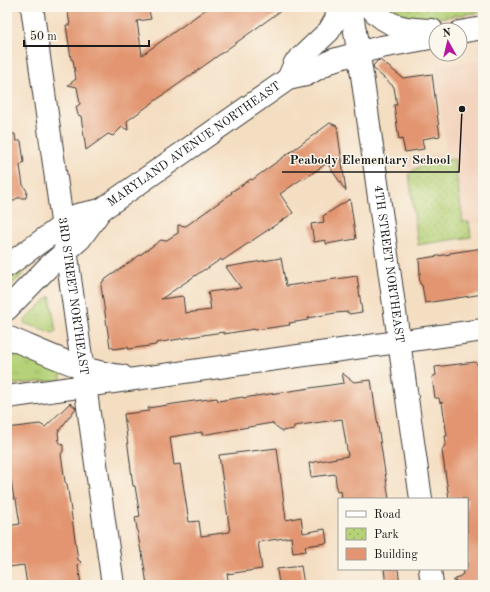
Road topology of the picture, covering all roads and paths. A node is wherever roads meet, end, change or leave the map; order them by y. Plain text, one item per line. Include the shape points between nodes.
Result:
1 (32, 7) edge
2 (338, 7) edge
3 (351, 7) edge
4 (370, 7) edge
5 (428, 29) edge
6 (428, 38) edge
7 (358, 53) junction
8 (288, 79) junction
9 (101, 210) junction
10 (63, 226) junction
11 (66, 250) junction
12 (7, 266) edge
13 (7, 309) edge
14 (483, 330) edge
15 (7, 337) edge
16 (398, 341) junction
17 (84, 377) junction
18 (7, 398) edge
19 (420, 498) edge
20 (430, 570) edge
21 (113, 585) edge
22 (432, 585) edge

1 - 10 main road, 3RD STREET NORTHEAST
2 - 8 main road, MARYLAND AVENUE NORTHEAST via 336,19 329,31 295,63
3 - 7 main road, 4TH STREET NORTHEAST
4 - 5 main road via 381,18 401,27
6 - 7 main road, MARYLAND AVENUE NORTHEAST
7 - 8 main road, MARYLAND AVENUE NORTHEAST via 333,60 306,74
7 - 16 main road, 4TH STREET NORTHEAST
8 - 9 main road, MARYLAND AVENUE NORTHEAST
9 - 10 main road, MARYLAND AVENUE NORTHEAST via 77,215
9 - 11 main road, MARYLAND AVENUE NORTHEAST via 80,239
10 - 11 main road, 3RD STREET NORTHEAST
10 - 12 main road, MARYLAND AVENUE NORTHEAST
11 - 13 main road, MARYLAND AVENUE NORTHEAST
11 - 17 main road, 3RD STREET NORTHEAST
14 - 16 main road
15 - 17 main road
16 - 17 main road via 150,376
16 - 19 main road, 4TH STREET NORTHEAST
17 - 18 main road
17 - 21 main road, 3RD STREET NORTHEAST
20 - 22 main road

